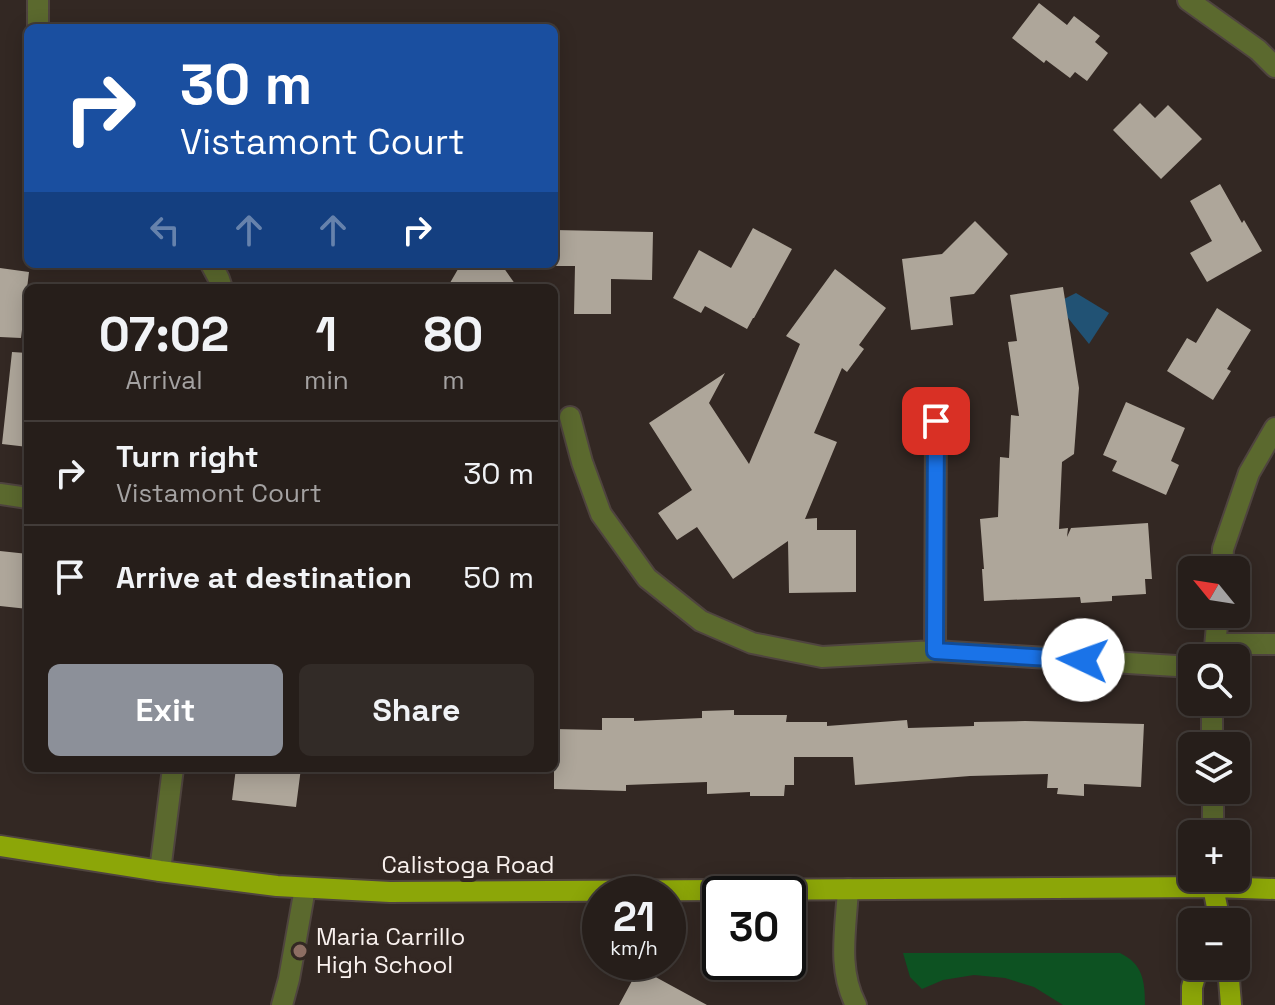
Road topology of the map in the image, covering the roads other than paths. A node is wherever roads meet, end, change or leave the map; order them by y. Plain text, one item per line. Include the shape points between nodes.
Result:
1 (38, 0) edge
2 (1188, 0) edge
3 (38, 24) edge
4 (1275, 67) edge
5 (570, 417) dead end
6 (936, 421) dead end
7 (1275, 428) edge
8 (0, 494) edge
9 (24, 497) edge
10 (1223, 556) edge
11 (1275, 644) edge
12 (1250, 647) edge
13 (935, 651) junction
14 (1178, 666) edge
15 (172, 772) edge
16 (0, 846) edge
17 (160, 871) junction
18 (1178, 883) edge
19 (1250, 886) edge
20 (305, 888) junction
21 (848, 889) junction
22 (1275, 889) edge
23 (1194, 980) edge
24 (1231, 980) edge
25 (282, 1005) edge
26 (856, 1005) edge
27 (1192, 1005) edge
28 (1231, 1005) edge

1 - 3 street
2 - 4 street
5 - 13 street via 601,514 647,578 701,621 752,643 822,657
6 - 13 street
7 - 10 street via 1249,473
8 - 9 street
11 - 12 street
13 - 14 street
15 - 17 street
16 - 17 main road, Calistoga Road
17 - 20 main road, Calistoga Road
18 - 21 main road, Calistoga Road
19 - 22 main road, Calistoga Road
20 - 21 main road, Calistoga Road
20 - 25 street
21 - 26 street via 845,976
23 - 27 main road
24 - 28 main road

